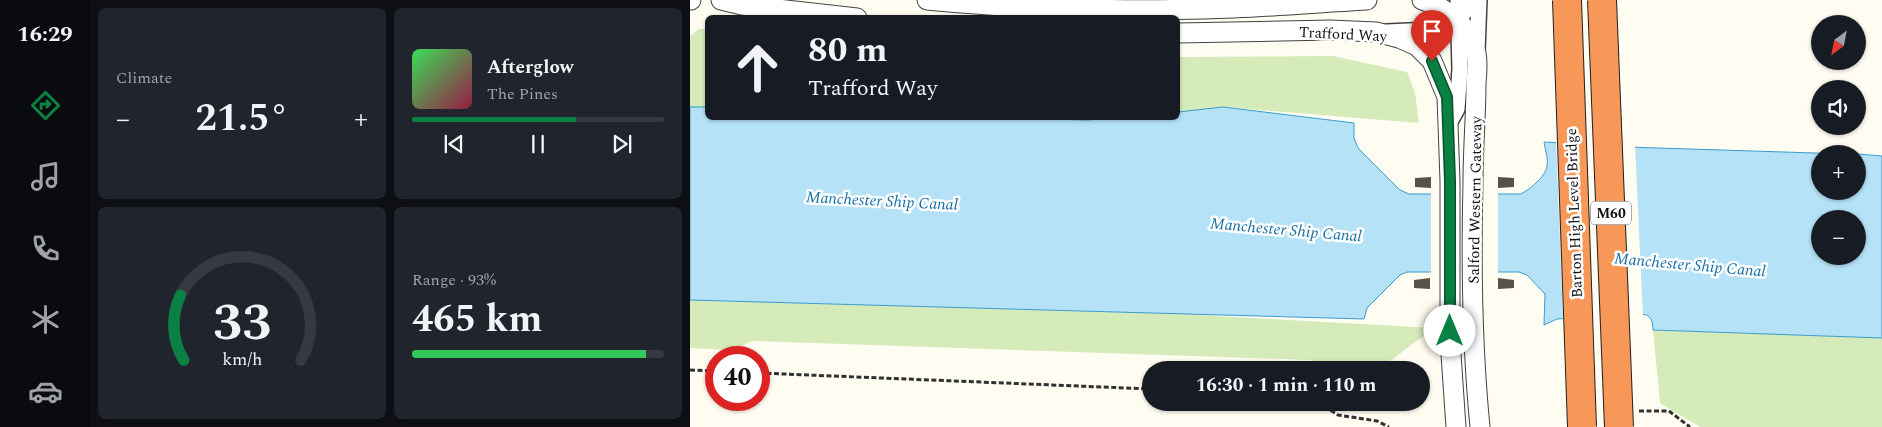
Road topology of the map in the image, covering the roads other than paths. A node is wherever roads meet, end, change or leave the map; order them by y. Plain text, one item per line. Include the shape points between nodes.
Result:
1 (721, 0) edge
2 (927, 0) edge
3 (1367, 0) edge
4 (1422, 0) edge
5 (1458, 0) edge
6 (1475, 0) edge
7 (1479, 0) edge
8 (1567, 0) edge
9 (1602, 0) edge
10 (830, 15) edge
11 (1458, 20) junction
12 (1376, 32) junction
13 (1180, 33) edge
14 (1477, 54) junction
15 (1448, 125) junction
16 (1456, 427) edge
17 (1480, 427) edge
18 (1582, 427) edge
19 (1619, 427) edge

1 - 10 street
2 - 3 street, Trafford Way via 1042,9 1120,10
4 - 11 street, Salford Western Gateway via 1446,10
5 - 11 street
6 - 11 street
7 - 14 street
8 - 18 highway, Barton High Level Bridge / M60, bridge
9 - 19 highway, M60, bridge
11 - 12 street via 1430,30
11 - 14 street, Salford Western Gateway
11 - 15 street via 1460,69 1457,109
12 - 13 street, Trafford Way
12 - 15 street, Trafford Way via 1417,46 1432,61 1447,97
14 - 17 street, Salford Western Gateway via 1473,328
15 - 16 street, Salford Western Gateway via 1450,340

